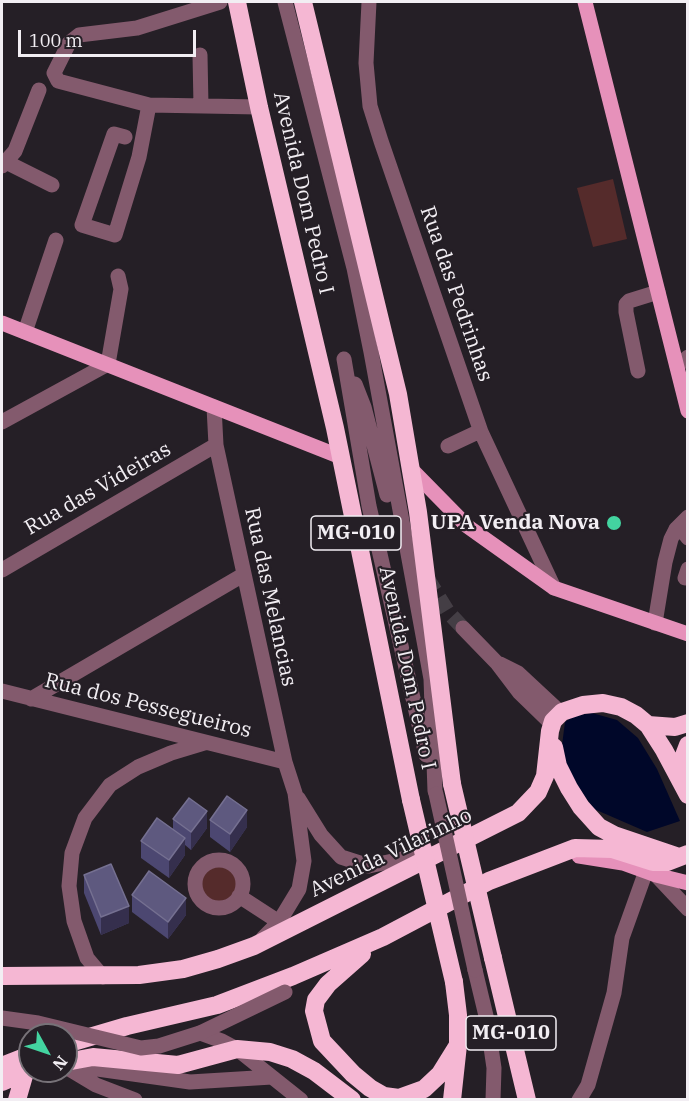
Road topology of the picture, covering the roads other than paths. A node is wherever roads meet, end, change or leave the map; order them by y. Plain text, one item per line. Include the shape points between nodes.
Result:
1 (220, 2) edge
2 (237, 2) edge
3 (285, 2) edge
4 (303, 2) edge
5 (369, 2) edge
6 (585, 2) edge
7 (200, 55) dead end
8 (39, 90) dead end
9 (149, 105) junction
10 (201, 106) junction
11 (259, 107) junction
12 (125, 137) dead end
13 (4, 164) edge
14 (52, 185) dead end
15 (56, 240) dead end
16 (118, 276) dead end
17 (658, 292) junction
18 (2, 323) edge
19 (25, 332) junction
20 (371, 352) junction
21 (682, 362) edge
22 (108, 364) junction
23 (638, 371) dead end
24 (214, 407) junction
25 (364, 407) junction
26 (687, 411) edge
27 (2, 422) edge
28 (480, 430) junction
29 (336, 434) junction
30 (216, 445) junction
31 (448, 446) dead end
32 (321, 449) junction
33 (341, 457) junction
34 (412, 470) junction
35 (387, 495) dead end
36 (452, 511) junction
37 (418, 512) junction
38 (687, 517) edge
39 (682, 534) edge
40 (2, 570) edge
41 (243, 575) junction
42 (554, 588) junction
43 (655, 623) junction
44 (463, 628) tunnel mouth
45 (687, 634) edge
46 (2, 691) edge
47 (31, 699) junction
48 (555, 723) junction
49 (687, 723) edge
50 (648, 725) junction
51 (204, 743) junction
52 (687, 745) edge
53 (285, 762) junction
54 (677, 774) junction
55 (444, 788) junction
56 (295, 793) junction
57 (687, 795) edge
58 (447, 849) junction
59 (558, 854) junction
60 (685, 857) edge
61 (651, 873) junction
62 (687, 883) edge
63 (239, 896) dead end
64 (687, 909) edge
65 (279, 922) junction
66 (383, 937) junction
67 (254, 946) junction
68 (87, 958) junction
69 (312, 968) junction
70 (2, 976) edge
71 (77, 977) junction
72 (103, 977) junction
73 (2, 1018) edge
74 (204, 1034) junction
75 (78, 1040) edge
76 (458, 1045) junction
77 (237, 1049) junction
78 (78, 1062) edge
79 (2, 1066) edge
80 (18, 1066) edge
81 (78, 1067) edge
82 (18, 1073) edge
83 (78, 1073) edge
84 (18, 1077) edge
85 (272, 1077) junction
86 (2, 1082) edge
87 (23, 1083) edge
88 (2, 1092) edge
89 (17, 1100) edge
90 (135, 1100) edge
91 (301, 1100) edge
92 (352, 1100) edge
93 (452, 1100) edge
94 (493, 1100) edge
95 (527, 1100) edge
96 (579, 1100) edge

1 - 9 street via 137,28 79,35 69,43 54,73 58,81
2 - 11 highway, Avenida Dom Pedro I / MG-010
3 - 20 street via 354,268
4 - 34 highway, Avenida Dom Pedro I / MG-010 via 398,394
5 - 28 street, Rua das Pedrinhas via 366,63 370,106
6 - 17 main road
7 - 10 street
8 - 13 street via 15,151
9 - 10 street
9 - 12 street via 139,157 115,235 82,225 114,134
10 - 11 street
11 - 29 highway, Avenida Dom Pedro I / MG-010
13 - 14 street
15 - 19 street
16 - 22 street via 121,289
17 - 21 main road
17 - 23 street via 626,304
18 - 19 main road
19 - 22 main road
20 - 25 street
20 - 55 street via 431,679 433,758
21 - 26 main road
22 - 24 main road
22 - 27 street
24 - 30 street, Rua das Melancias
24 - 32 main road
25 - 35 street
25 - 55 street via 344,359 369,506
28 - 31 street
28 - 42 street, Rua das Pedrinhas
29 - 32 main road
29 - 33 highway, Avenida Dom Pedro I / MG-010
30 - 40 street, Rua das Videiras
30 - 41 street, Rua das Melancias
32 - 33 main road
33 - 76 highway, Avenida Dom Pedro I / MG-010, bridge via 411,800 454,982
34 - 36 main road
34 - 37 highway, Avenida Dom Pedro I / MG-010
36 - 37 main road via 430,506
36 - 42 main road
37 - 55 highway, Avenida Dom Pedro I / MG-010
38 - 39 street
39 - 43 street via 665,562
41 - 47 street
41 - 53 street, Rua das Melancias
42 - 43 main road
43 - 45 main road
44 - 48 street via 497,663 518,673
46 - 47 street, Rua dos Pessegueiros
47 - 51 street, Rua dos Pessegueiros
48 - 50 highway via 583,705 603,703 621,706
48 - 58 highway, Avenida Vilarinho via 538,792 518,813
48 - 60 highway via 558,766 568,788 599,827
49 - 50 highway via 675,727
50 - 54 highway
51 - 53 street, Rua dos Pessegueiros
51 - 68 street via 138,767 110,785 85,818 72,853 69,886 74,921
52 - 54 highway
53 - 56 street, Rua das Melancias
54 - 57 highway
55 - 94 street, bridge via 487,1020 494,1068
55 - 95 highway, Avenida Dom Pedro I / MG-010, bridge via 493,958
56 - 58 street, Rua das Melancias via 321,835 341,857 369,866
56 - 65 street, Rua das Melancias via 304,861 300,889
58 - 67 highway, Avenida Vilarinho
59 - 60 highway via 594,847 653,862
59 - 61 main road via 612,861
59 - 66 highway via 489,881
61 - 62 main road
61 - 64 street
61 - 96 street via 622,938 614,993 588,1085
63 - 65 street
65 - 67 street, Rua das Melancias
66 - 69 highway
66 - 76 highway via 342,969 316,1000 314,1011 322,1041 370,1088 399,1098 424,1089 440,1074
67 - 72 highway, Avenida Vilarinho via 183,969
68 - 71 street
68 - 72 street
69 - 74 street, bridge via 285,992
69 - 75 highway via 217,1005
70 - 71 highway, Avenida Vilarinho
71 - 72 highway, Avenida Vilarinho
73 - 74 street, bridge via 141,1047
74 - 77 street
76 - 93 highway, Avenida Dom Pedro I / MG-010
77 - 78 highway via 178,1065 93,1058
77 - 85 street
77 - 92 highway via 270,1052 291,1059
79 - 80 highway
81 - 85 street via 190,1082
82 - 86 highway
83 - 90 street
84 - 88 street
85 - 91 street
87 - 89 highway

